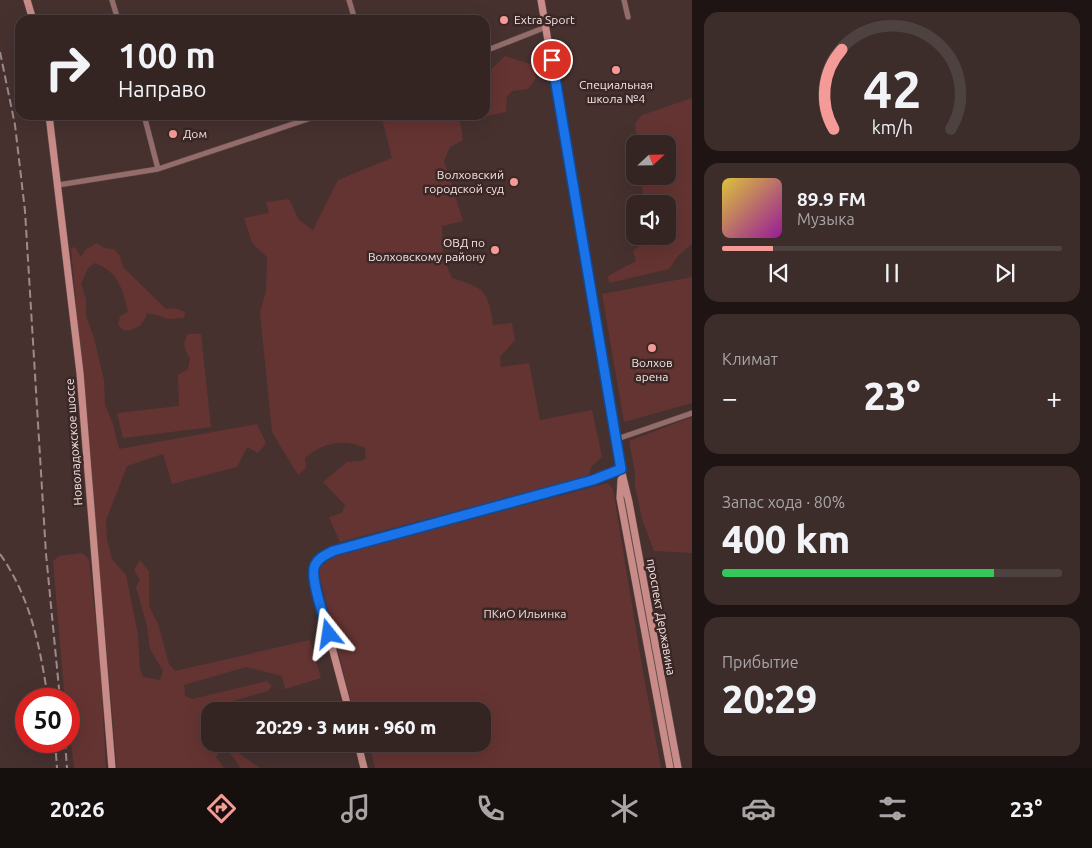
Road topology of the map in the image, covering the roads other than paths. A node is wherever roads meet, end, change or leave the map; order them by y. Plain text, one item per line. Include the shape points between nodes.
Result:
1 (27, 0) edge
2 (112, 0) edge
3 (349, 0) edge
4 (541, 0) edge
5 (624, 0) edge
6 (32, 15) edge
7 (116, 15) edge
8 (354, 15) edge
9 (628, 16) dead end
10 (546, 26) junction
11 (490, 49) edge
12 (50, 120) edge
13 (145, 120) edge
14 (305, 120) edge
15 (158, 169) junction
16 (58, 185) junction
17 (692, 413) edge
18 (617, 439) junction
19 (621, 469) junction
20 (347, 702) edge
21 (360, 752) edge
22 (112, 768) edge
23 (364, 768) edge
24 (670, 768) edge
25 (678, 768) edge

1 - 6 main road
2 - 7 street
3 - 8 street
4 - 10 main road, проспект Державина
5 - 9 street
10 - 11 street
10 - 18 main road, проспект Державина
12 - 16 main road, Новоладожское шоссе
13 - 15 street
14 - 15 street
15 - 16 street
16 - 22 main road, Новоладожское шоссе via 80,373
17 - 18 street
18 - 19 main road, проспект Державина
19 - 20 main road via 593,480 333,551 321,557 314,566 313,576
19 - 24 main road, проспект Державина via 620,498
19 - 25 main road, проспект Державина
21 - 23 main road

